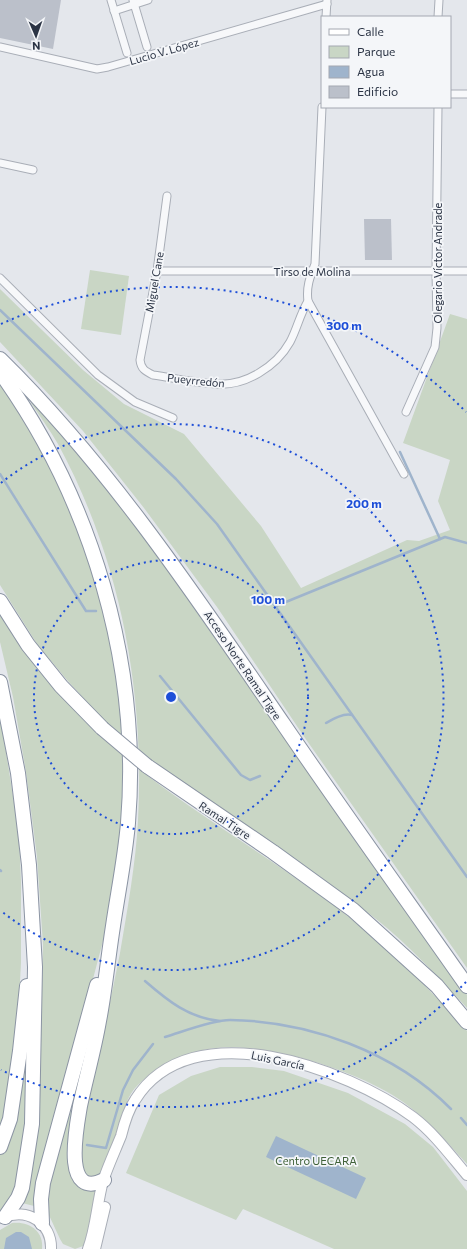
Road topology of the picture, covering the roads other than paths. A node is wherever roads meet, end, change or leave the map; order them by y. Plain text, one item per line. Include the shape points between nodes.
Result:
1 (111, 0) edge
2 (148, 0) edge
3 (438, 0) edge
4 (134, 2) edge
5 (327, 2) edge
6 (114, 11) junction
7 (326, 16) edge
8 (438, 16) edge
9 (0, 47) edge
10 (147, 47) dead end
11 (127, 53) dead end
12 (451, 94) edge
13 (467, 94) edge
14 (322, 108) edge
15 (438, 108) edge
16 (0, 163) edge
17 (34, 170) dead end
18 (167, 196) dead end
19 (156, 271) junction
20 (312, 271) junction
21 (436, 271) junction
22 (467, 271) edge
23 (0, 278) edge
24 (308, 301) junction
25 (0, 359) edge
26 (141, 366) joint
27 (0, 372) edge
28 (406, 412) dead end
29 (173, 418) dead end
30 (404, 474) dead end
31 (0, 601) edge
32 (0, 682) edge
33 (32, 915) junction
34 (113, 927) junction
35 (467, 986) edge
36 (467, 1022) edge
37 (0, 1147) edge
38 (112, 1162) junction
39 (467, 1174) edge
40 (104, 1180) junction
41 (2, 1218) edge
42 (42, 1224) junction
43 (52, 1249) edge
44 (88, 1249) edge
45 (95, 1249) edge

1 - 6 street
2 - 4 street
3 - 8 street
4 - 6 street
4 - 10 street
5 - 7 street
5 - 9 street, Lucio V. López via 97,69
6 - 11 street
12 - 13 street
14 - 20 street, Pueyrredón via 315,264
15 - 21 street, Olegario Víctor Andrade
16 - 17 street
18 - 19 street, Miguel Cane
19 - 20 street, Tirso de Molina
19 - 26 street, Miguel Cane
20 - 21 street, Tirso de Molina
20 - 24 street, Pueyrredón via 307,292
21 - 22 street, Tirso de Molina
21 - 28 street, Olegario Víctor Andrade via 435,347
23 - 29 street via 98,375 136,402
24 - 26 street, Pueyrredón via 290,342 274,362 245,380 217,384 153,375 144,371
24 - 30 street
25 - 35 highway, Acceso Norte Ramal Tigre via 62,426 172,562 317,774
27 - 34 highway via 30,417 71,497 92,549 109,607 121,664 130,769 128,824
31 - 36 highway, Ramal Tigre, bridge via 28,645 61,686 102,728 147,766 353,910 437,986
32 - 33 highway via 18,773
33 - 37 highway via 20,1051 10,1118
33 - 41 highway via 35,967 32,1124 22,1188 18,1198
34 - 40 highway via 99,1021 83,1091 74,1153 77,1171 83,1181 95,1185
34 - 42 highway via 43,1183
38 - 39 street, Luis García via 134,1100 148,1084 186,1060 210,1053 231,1052 278,1058 304,1065 378,1095 414,1118 432,1134
38 - 40 street, Luis García
38 - 45 street, Luis García
40 - 44 street, Luis García
41 - 42 street via 28,1215
42 - 43 street via 49,1235

